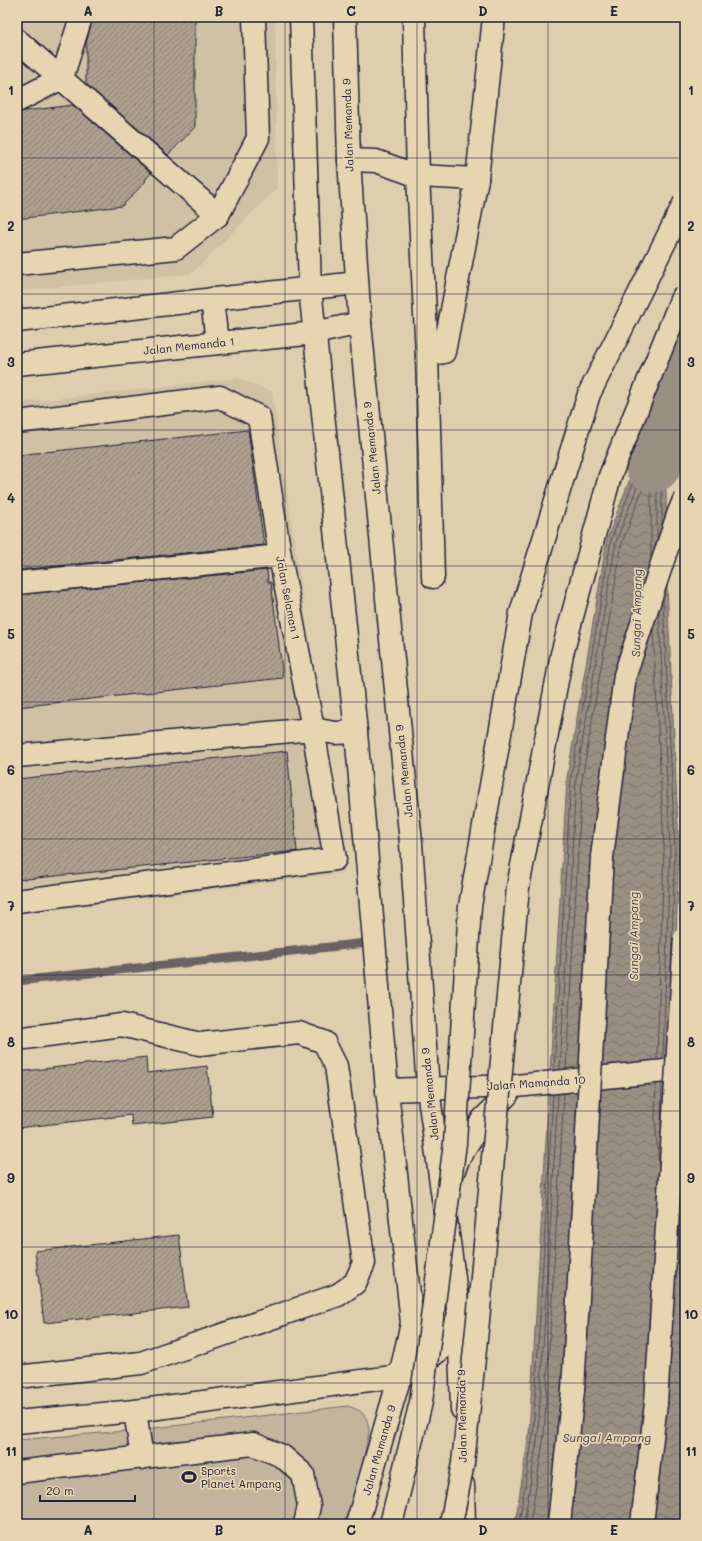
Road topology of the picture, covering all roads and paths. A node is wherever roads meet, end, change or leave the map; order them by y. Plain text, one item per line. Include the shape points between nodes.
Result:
1 (81, 17) edge
2 (254, 17) edge
3 (301, 17) edge
4 (345, 17) edge
5 (414, 17) edge
6 (494, 17) edge
7 (17, 40) edge
8 (62, 78) junction
9 (17, 101) edge
10 (349, 160) junction
11 (418, 176) junction
12 (477, 179) junction
13 (685, 202) edge
14 (218, 215) junction
15 (17, 264) edge
16 (357, 283) junction
17 (310, 288) junction
18 (685, 294) edge
19 (212, 299) junction
20 (17, 321) edge
21 (360, 323) junction
22 (315, 334) junction
23 (217, 343) junction
24 (427, 355) junction
25 (17, 364) edge
26 (17, 422) edge
27 (685, 498) edge
28 (280, 556) junction
29 (433, 577) dead end
30 (17, 583) edge
31 (313, 729) junction
32 (356, 732) junction
33 (17, 756) edge
34 (17, 901) edge
35 (685, 938) edge
36 (17, 1039) edge
37 (685, 1069) edge
38 (526, 1086) junction
39 (428, 1089) junction
40 (387, 1090) junction
41 (442, 1200) junction
42 (459, 1315) junction
43 (400, 1376) junction
44 (17, 1377) edge
45 (135, 1411) junction
46 (17, 1422) edge
47 (142, 1458) junction
48 (17, 1472) edge
49 (305, 1524) edge
50 (357, 1524) edge
51 (390, 1524) edge
52 (451, 1524) edge
53 (464, 1524) edge
54 (559, 1524) edge
55 (642, 1524) edge

1 - 8 main road
2 - 14 main road via 258,138
3 - 17 main road
4 - 10 main road, Jalan Memanda 9
5 - 11 main road
6 - 12 main road
7 - 8 main road
8 - 9 main road
8 - 14 main road
10 - 11 main road via 376,161
10 - 16 main road, Jalan Memanda 9
11 - 12 main road
11 - 24 main road
12 - 24 main road via 444,352
13 - 51 main road, bridge via 589,394 521,613 470,906 455,1143 421,1402
14 - 15 main road via 176,248
16 - 17 main road
16 - 21 main road, Jalan Memanda 9
17 - 19 main road
17 - 22 main road
18 - 52 main road, bridge via 610,476 562,654 518,887 463,1463
19 - 20 main road
19 - 23 main road
21 - 22 main road, Jalan Memanda 1
21 - 39 main road, Jalan Memanda 9 via 411,843
22 - 23 main road, Jalan Memanda 1
22 - 32 main road
23 - 25 main road, Jalan Memanda 1
24 - 29 main road
26 - 28 main road, Jalan Selaman 1 via 220,396 259,417
27 - 54 main road, bridge via 625,675 602,857 573,1390
28 - 30 main road
28 - 31 main road, Jalan Selaman 1
31 - 32 main road via 335,733
31 - 33 main road
31 - 34 main road, Jalan Selaman 1 via 335,859
32 - 40 main road
35 - 55 main road, bridge via 656,1403
36 - 44 main road via 122,1026 200,1044 299,1033 324,1042 336,1066 364,1263 355,1283 338,1295 142,1363
37 - 38 main road, Jalan Mamanda 10, bridge
38 - 39 main road, Jalan Mamanda 10
38 - 41 main road via 483,1118 459,1157
39 - 40 main road, Jalan Mamanda 10
39 - 41 main road, Jalan Memanda 9
40 - 43 main road via 412,1322
41 - 42 main road, Jalan Memanda 9
42 - 43 main road via 443,1347 418,1367
42 - 53 main road, Jalan Memanda 9
43 - 45 main road
43 - 50 main road, Jalan Mamanda 9
45 - 46 main road
45 - 47 main road
47 - 48 main road
47 - 49 main road via 253,1444 282,1456 303,1474 309,1506

